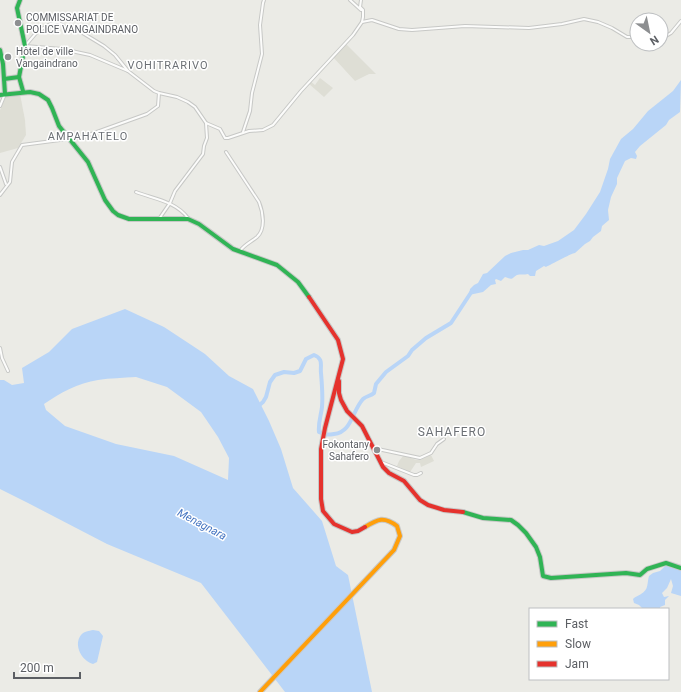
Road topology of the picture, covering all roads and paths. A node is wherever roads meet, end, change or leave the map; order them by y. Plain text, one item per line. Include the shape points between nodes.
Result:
1 (20, 0) edge
2 (264, 0) edge
3 (350, 0) edge
4 (361, 0) edge
5 (363, 10) junction
6 (681, 21) edge
7 (362, 22) junction
8 (669, 34) edge
9 (629, 37) edge
10 (25, 46) junction
11 (0, 50) edge
12 (128, 71) junction
13 (19, 77) junction
14 (4, 79) junction
15 (23, 91) junction
16 (159, 93) junction
17 (2, 95) edge
18 (0, 106) edge
19 (206, 123) junction
20 (243, 132) junction
21 (68, 139) junction
22 (226, 152) dead end
23 (0, 167) edge
24 (6, 185) junction
25 (136, 192) dead end
26 (0, 195) edge
27 (170, 204) junction
28 (188, 219) junction
29 (158, 220) junction
30 (240, 252) junction
31 (0, 348) edge
32 (8, 370) dead end
33 (339, 376) junction
34 (444, 439) dead end
35 (373, 448) junction
36 (380, 462) junction
37 (421, 473) dead end
38 (681, 568) edge
39 (260, 692) edge

1 - 10 main road via 18,8
2 - 20 street via 260,25 262,54
3 - 5 street
4 - 5 street via 360,7
5 - 7 street
6 - 8 street
7 - 9 street via 372,20 399,29 412,30 465,26 530,28 584,20 598,22
7 - 20 street via 273,125 263,130
10 - 12 street via 62,49 90,55
10 - 12 street via 37,32 58,22 68,29 76,29 104,46
10 - 13 main road
11 - 14 main road
12 - 16 street
13 - 14 main road
13 - 15 main road
14 - 17 main road
15 - 17 main road
15 - 21 main road via 36,92 48,100
16 - 19 street via 188,102 195,107
16 - 21 street via 158,106 146,114 83,137
17 - 18 street
19 - 20 street via 220,129 225,138
19 - 27 street via 207,138 203,154 175,191
21 - 24 street via 22,145 12,162 11,179
21 - 29 main road via 88,162 117,215 126,219
22 - 30 street via 260,202 263,211 262,231
23 - 24 street
24 - 26 street
25 - 27 street
27 - 28 street via 182,211
27 - 29 street
28 - 29 main road
28 - 30 main road via 200,224 226,245
30 - 33 main road via 277,265 298,282 338,340 343,355
31 - 32 street
33 - 35 main road via 341,400 347,411 362,426
33 - 39 main road via 321,449 323,511 334,524 352,532 376,520 385,520 397,526 400,536 394,550
34 - 35 street via 431,453 420,458
35 - 36 main road
36 - 37 street via 414,475
36 - 38 main road via 389,473 404,481 420,500 428,505 482,518 513,520 538,550 543,576 626,573 640,575 647,569 666,563

